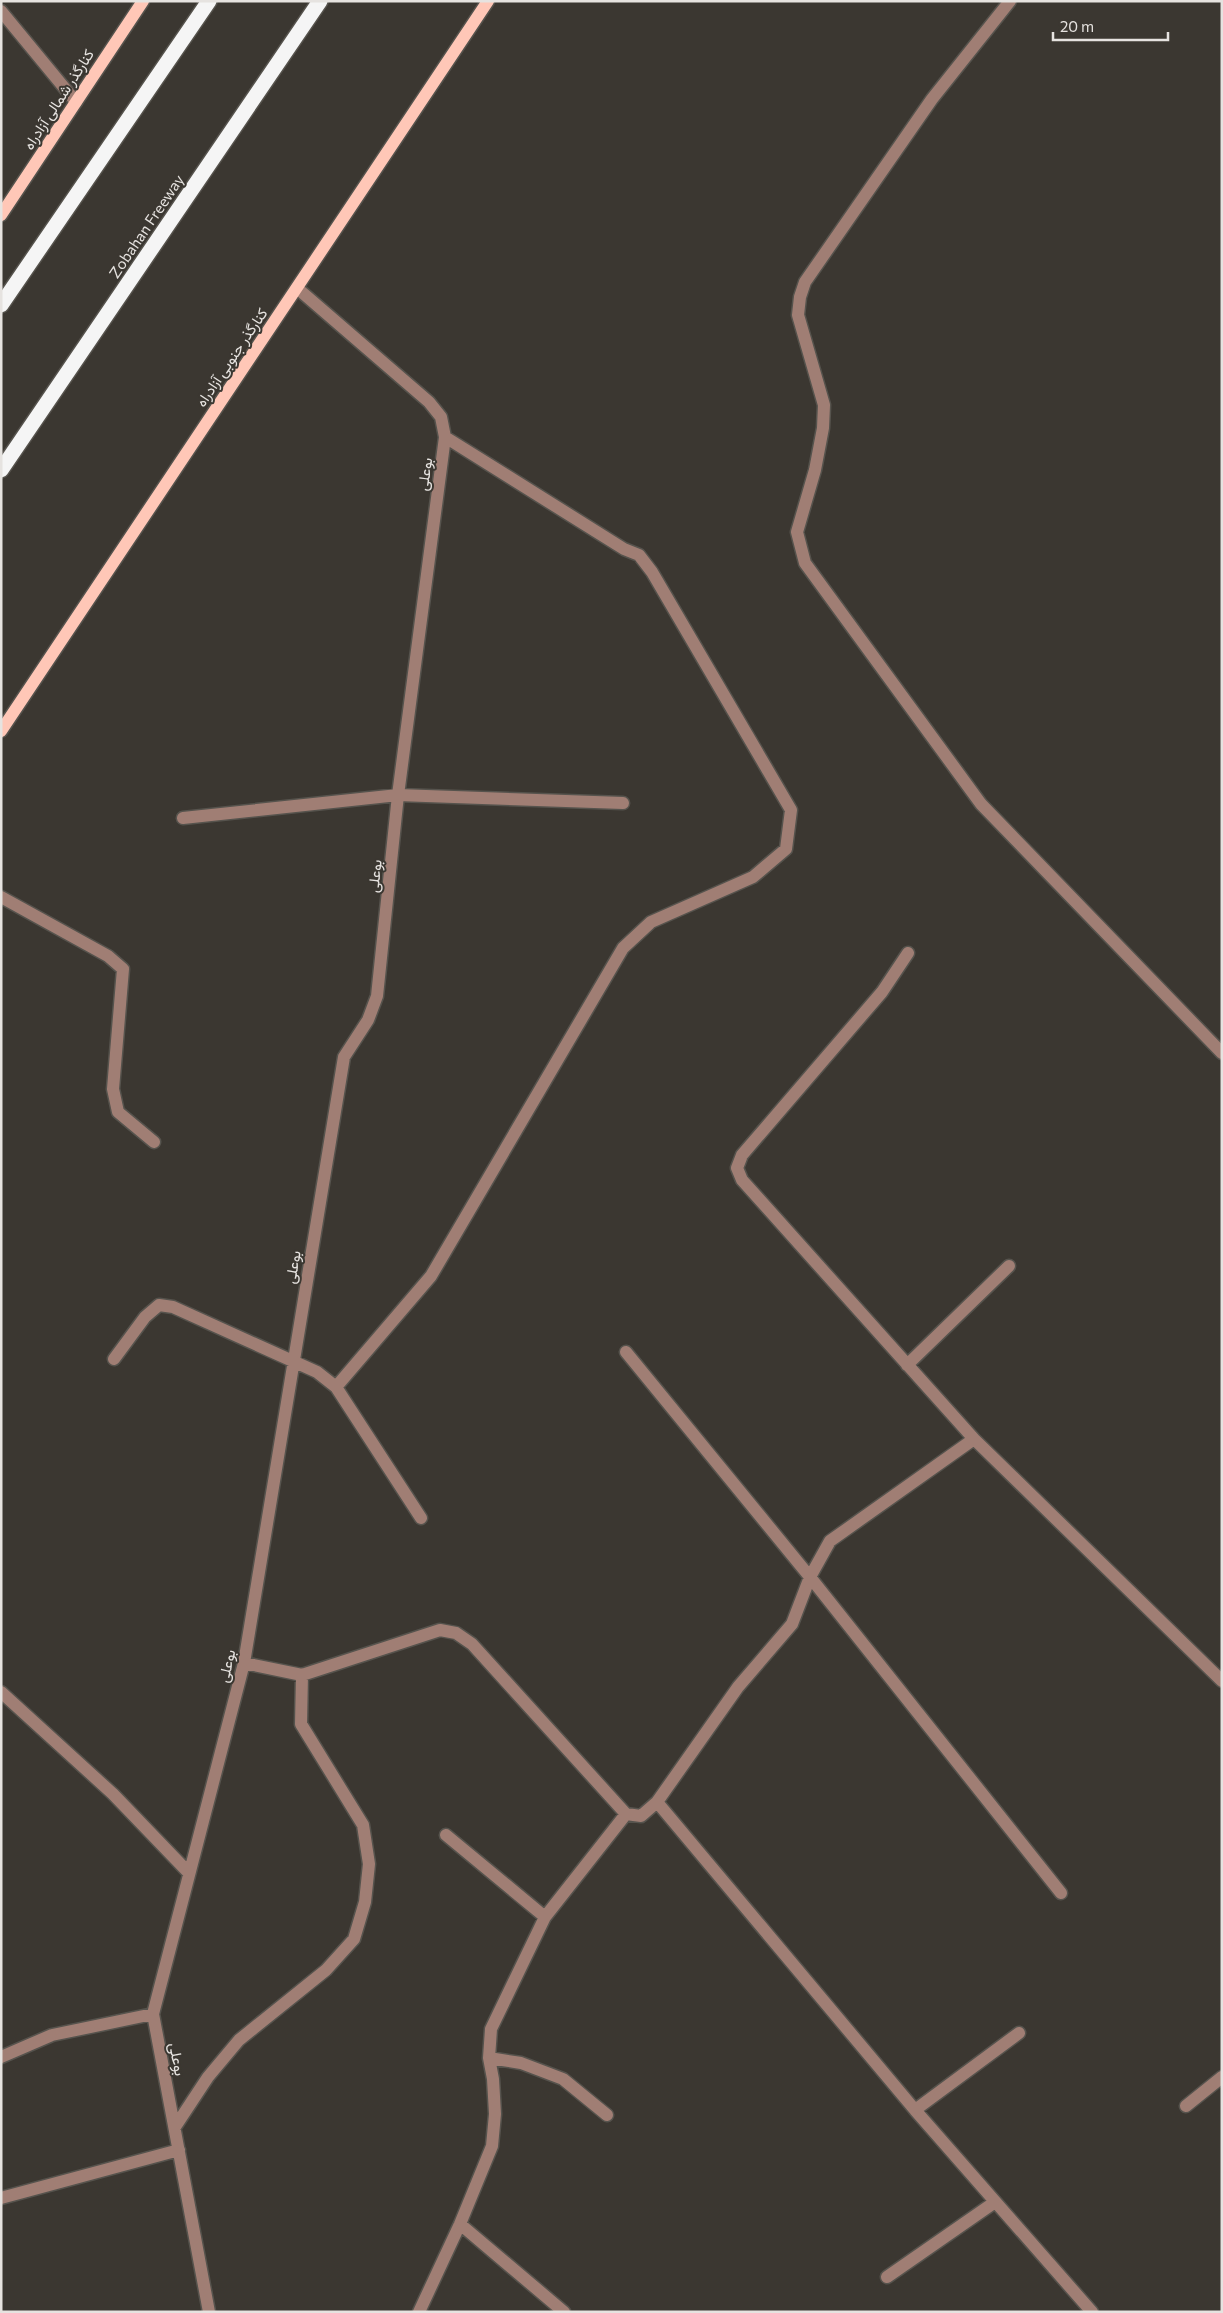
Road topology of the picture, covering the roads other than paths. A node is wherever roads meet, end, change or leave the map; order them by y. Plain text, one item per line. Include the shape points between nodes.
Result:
1 (143, 1) edge
2 (209, 1) edge
3 (320, 1) edge
4 (488, 1) edge
5 (1010, 1) edge
6 (1, 11) edge
7 (76, 102) junction
8 (1, 215) edge
9 (297, 288) junction
10 (1, 306) edge
11 (446, 437) junction
12 (1, 470) edge
13 (1, 731) edge
14 (398, 795) junction
15 (623, 802) dead end
16 (183, 818) dead end
17 (1, 896) edge
18 (908, 953) dead end
19 (1222, 1053) edge
20 (154, 1142) dead end
21 (1009, 1266) dead end
22 (626, 1352) dead end
23 (114, 1358) dead end
24 (292, 1362) junction
25 (907, 1364) junction
26 (336, 1388) junction
27 (974, 1439) junction
28 (421, 1518) dead end
29 (810, 1577) junction
30 (244, 1664) junction
31 (302, 1675) junction
32 (1222, 1681) edge
33 (1, 1692) edge
34 (657, 1802) junction
35 (626, 1814) junction
36 (446, 1835) dead end
37 (188, 1872) junction
38 (1061, 1893) dead end
39 (545, 1917) junction
40 (153, 2014) junction
41 (1019, 2033) dead end
42 (1, 2058) edge
43 (489, 2058) junction
44 (1222, 2077) edge
45 (1186, 2106) dead end
46 (915, 2110) junction
47 (607, 2115) dead end
48 (175, 2127) junction
49 (179, 2150) junction
50 (1, 2198) edge
51 (996, 2202) junction
52 (460, 2224) junction
53 (887, 2277) dead end
54 (209, 2312) edge
55 (419, 2312) edge
56 (564, 2312) edge
57 (1092, 2312) edge

1 - 7 main road, کنارگذر شمالی آزادراه
2 - 10 highway
3 - 12 highway, Zobahan Freeway
4 - 9 main road, کنارگذر جنوبی آزادراه
5 - 19 street via 932,99 804,282 798,315 824,405 815,470 797,524 797,539 805,563 981,804
6 - 7 street
7 - 8 main road, کنارگذر شمالی آزادراه
9 - 11 street, بوعلی via 428,402 441,417
9 - 13 main road, کنارگذر جنوبی آزادراه
11 - 14 street, بوعلی
11 - 26 street via 624,549 639,555 652,572 790,810 786,848 753,877 651,922 624,948 431,1276
14 - 15 street
14 - 16 street
14 - 24 street, بوعلی via 377,996 368,1020 344,1057
17 - 20 street via 108,956 123,969 113,1089 118,1112
18 - 25 street via 882,992 742,1156 737,1168 742,1180
21 - 25 street
22 - 29 street
23 - 24 street via 145,1317 159,1305 172,1307
24 - 26 street via 317,1372
24 - 30 street, بوعلی
25 - 27 street
26 - 28 street
27 - 29 street via 830,1541
27 - 32 street
29 - 34 street via 792,1624 738,1687
29 - 38 street
30 - 31 street
30 - 37 street, بوعلی
31 - 35 street via 440,1630 456,1632 472,1644
31 - 48 street via 301,1724 362,1825 369,1864 365,1902 354,1939 326,1970 239,2040 208,2077
33 - 37 street via 113,1794
34 - 35 street via 641,1816
34 - 46 street
35 - 39 street
36 - 39 street
37 - 40 street, بوعلی
39 - 43 street via 491,2029
40 - 42 street via 52,2035
40 - 48 street, بوعلی
41 - 46 street
43 - 47 street via 521,2063 563,2079
43 - 52 street via 495,2114 492,2146
44 - 45 street
46 - 51 street
48 - 49 street, بوعلی
49 - 50 street
49 - 54 street, بوعلی
51 - 53 street
51 - 57 street
52 - 55 street
52 - 56 street

